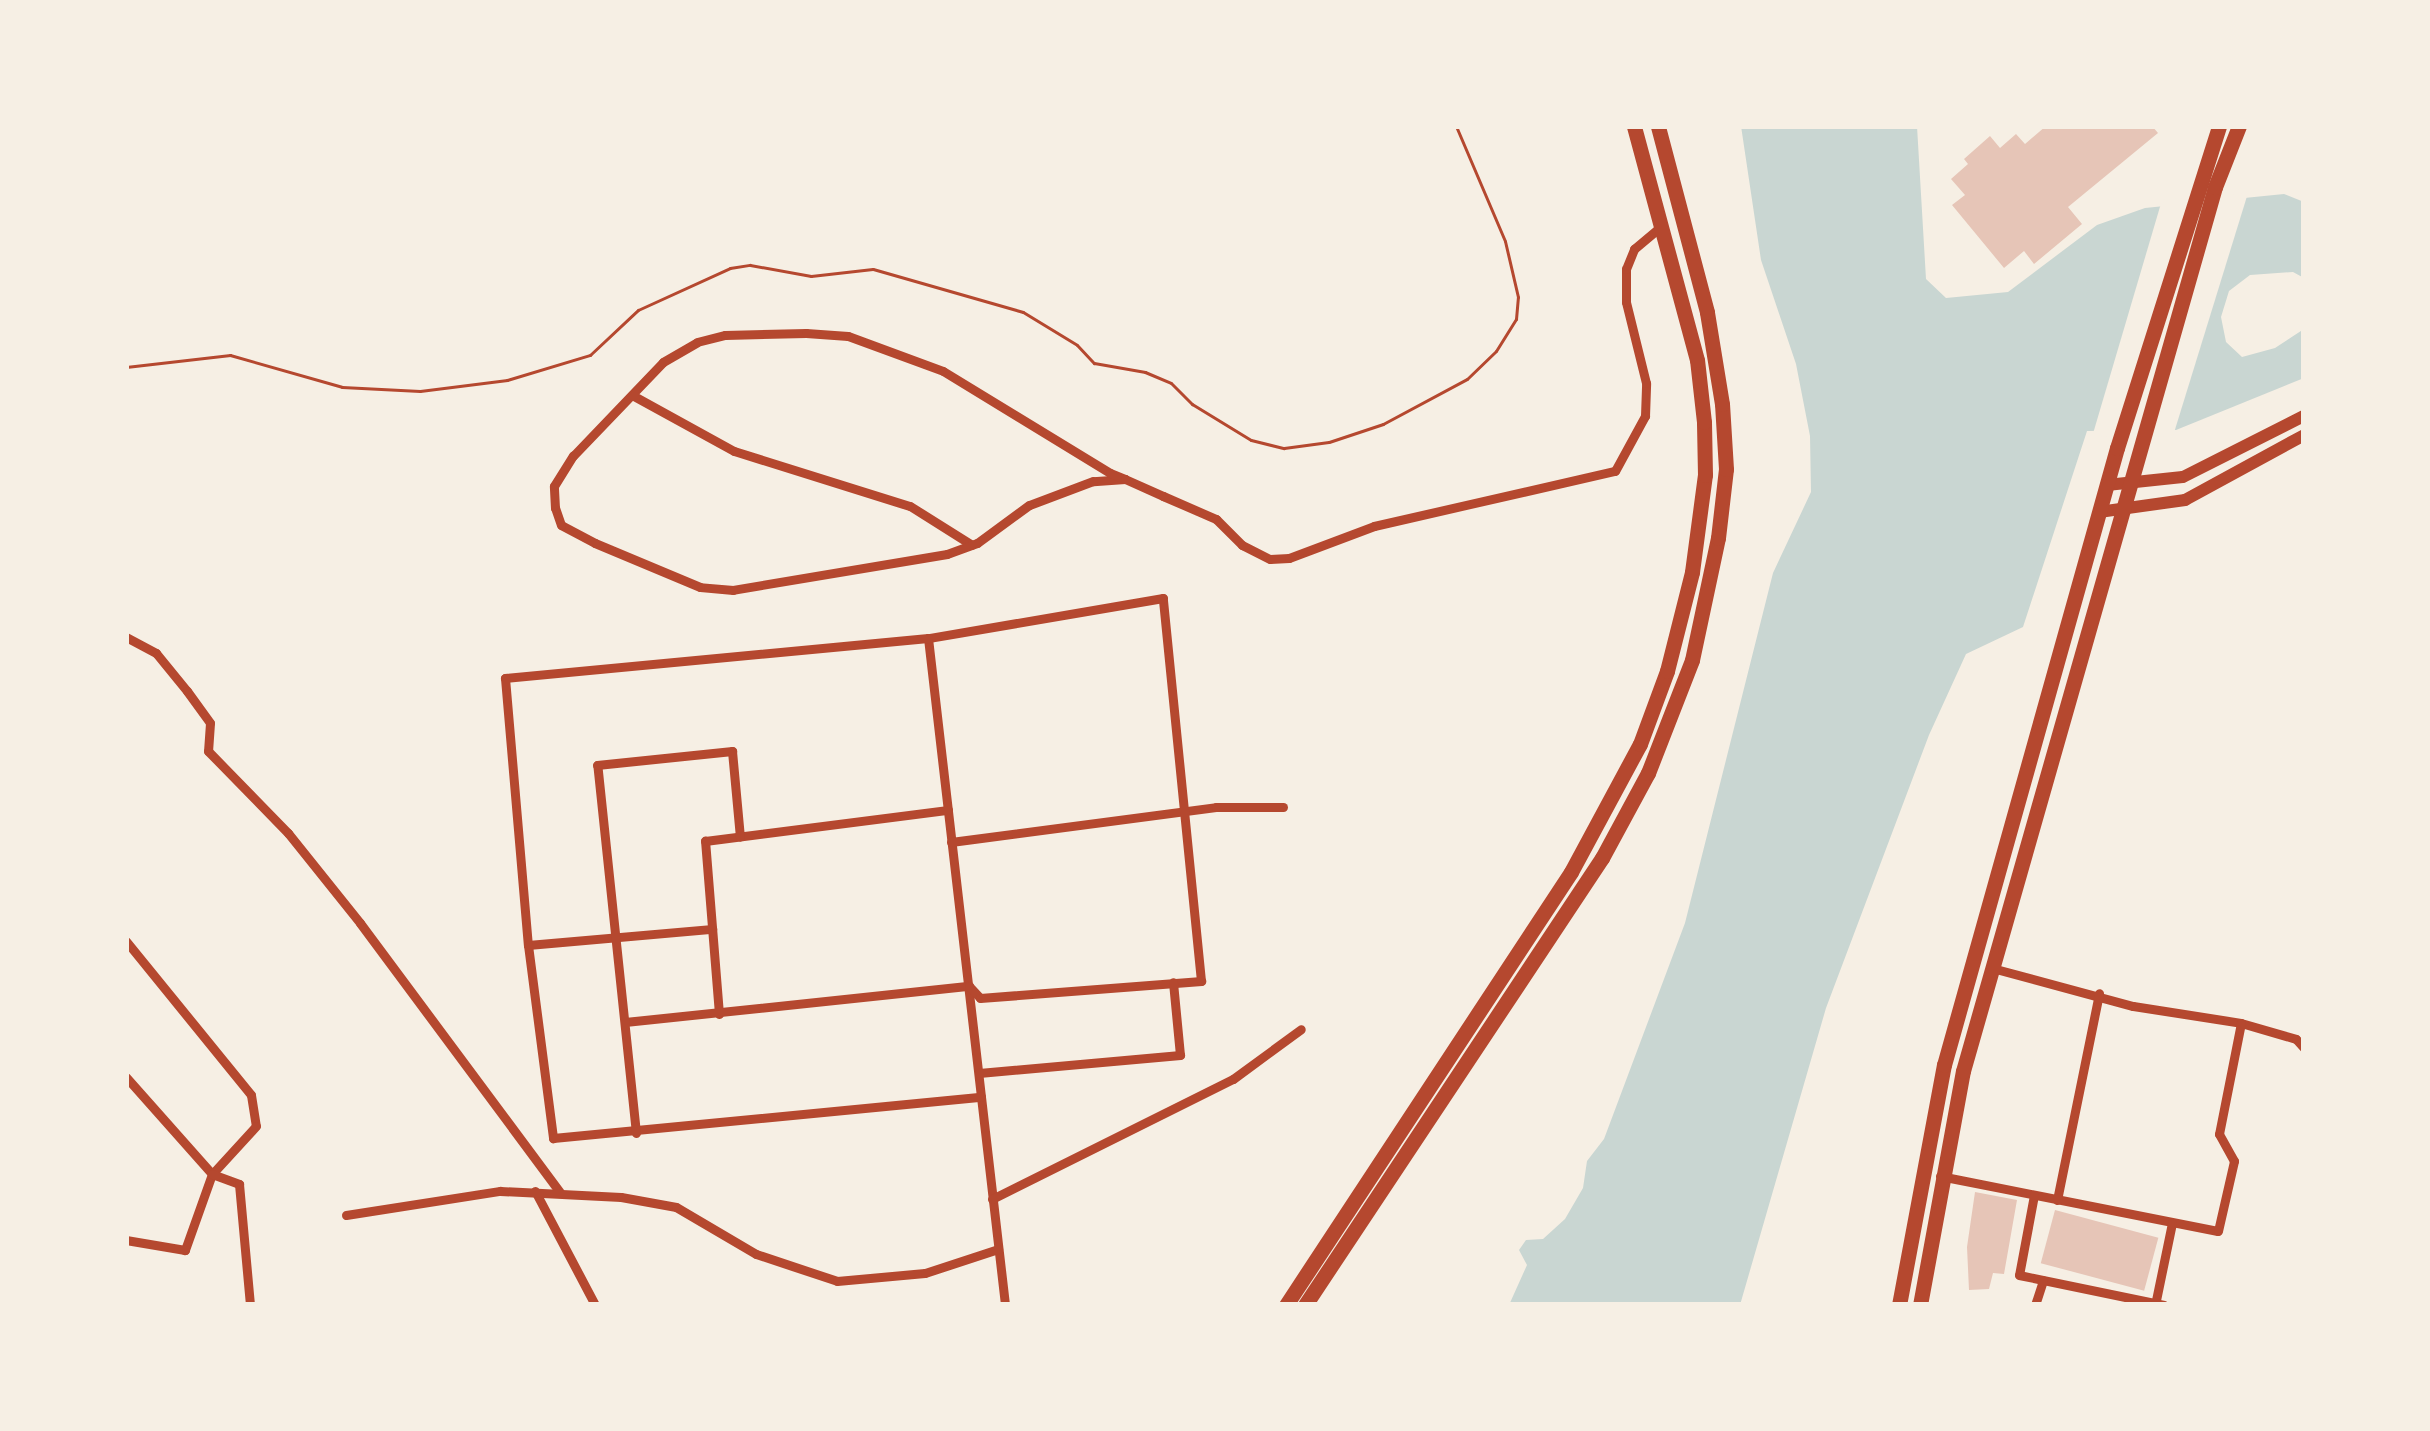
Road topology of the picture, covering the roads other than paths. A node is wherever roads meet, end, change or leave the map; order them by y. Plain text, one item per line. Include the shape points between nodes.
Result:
1 (1634, 126) edge
2 (1658, 126) edge
3 (2218, 126) edge
4 (2239, 126) edge
5 (1661, 226) junction
6 (632, 394) junction
7 (2304, 416) edge
8 (2304, 435) edge
9 (1125, 479) junction
10 (2129, 484) junction
11 (2107, 485) junction
12 (2122, 510) junction
13 (2099, 512) junction
14 (973, 545) junction
15 (126, 637) edge
16 (928, 638) junction
17 (1283, 807) dead end
18 (948, 810) junction
19 (1184, 813) junction
20 (740, 837) junction
21 (951, 842) junction
22 (712, 929) junction
23 (617, 935) junction
24 (126, 941) edge
25 (528, 945) junction
26 (1991, 968) junction
27 (1173, 982) junction
28 (969, 986) junction
29 (2099, 993) junction
30 (719, 1014) junction
31 (625, 1022) junction
32 (2241, 1023) junction
33 (1301, 1029) dead end
34 (2304, 1048) edge
35 (979, 1073) junction
36 (126, 1077) edge
37 (981, 1097) junction
38 (636, 1132) junction
39 (212, 1174) junction
40 (1940, 1176) junction
41 (535, 1191) junction
42 (560, 1192) junction
43 (2035, 1195) junction
44 (992, 1199) junction
45 (2057, 1200) junction
46 (346, 1215) dead end
47 (2172, 1223) junction
48 (126, 1240) edge
49 (998, 1250) junction
50 (2043, 1280) junction
51 (2090, 1288) junction
52 (1924, 1300) edge
53 (2158, 1304) edge
54 (250, 1305) edge
55 (595, 1305) edge
56 (1005, 1305) edge
57 (1286, 1305) edge
58 (1305, 1305) edge
59 (1899, 1305) edge
60 (2035, 1305) edge
61 (2086, 1305) edge

1 - 5 main road
2 - 58 main road via 1707,312 1722,404 1718,538 1692,660 1648,773 1602,858
3 - 11 main road
4 - 10 main road
5 - 9 street via 1634,249 1626,268 1645,416 1615,471 1373,526 1270,559 1216,519
5 - 57 main road via 1697,360 1705,475 1667,671 1640,744 1570,872
6 - 9 street via 697,342 763,331 848,336 943,371
6 - 14 street via 734,452 910,506
6 - 14 street via 554,486 562,525 595,543 700,586 733,590
7 - 10 street via 2183,477
8 - 12 street via 2185,500
9 - 14 street via 1093,481 1028,506
10 - 11 street
10 - 12 main road
11 - 13 main road
12 - 13 street
12 - 26 main road
13 - 59 main road via 1940,1083
15 - 42 street via 156,653 187,691 210,723 208,751 360,922
16 - 18 street
16 - 19 street via 1163,598
16 - 25 street via 505,678
17 - 19 street
18 - 20 street
18 - 21 street
19 - 21 street
19 - 27 street via 1201,981
20 - 22 street via 705,842
20 - 23 street via 732,751 597,765
21 - 28 street
22 - 23 street
22 - 30 street
23 - 25 street
23 - 31 street
24 - 39 street via 251,1095 256,1126
25 - 38 street via 553,1138
26 - 29 street
26 - 40 main road
27 - 28 street via 980,998
27 - 35 street via 1180,1055
28 - 30 street
28 - 35 street
29 - 32 street
29 - 45 street
30 - 31 street
31 - 38 street
32 - 34 street
32 - 47 street via 2219,1134 2234,1161 2218,1231
33 - 44 street via 1233,1079
35 - 37 street
36 - 39 street
37 - 38 street
37 - 44 street
39 - 48 street via 185,1250
39 - 54 street via 239,1184
40 - 43 street
40 - 52 main road
41 - 42 street
41 - 46 street
41 - 55 street
42 - 49 street via 676,1207 756,1254 837,1281 925,1273
43 - 45 street
43 - 50 street via 2019,1275
44 - 49 street
45 - 47 street
47 - 53 street
49 - 56 street
50 - 51 street
50 - 60 street
51 - 53 street
51 - 61 street

